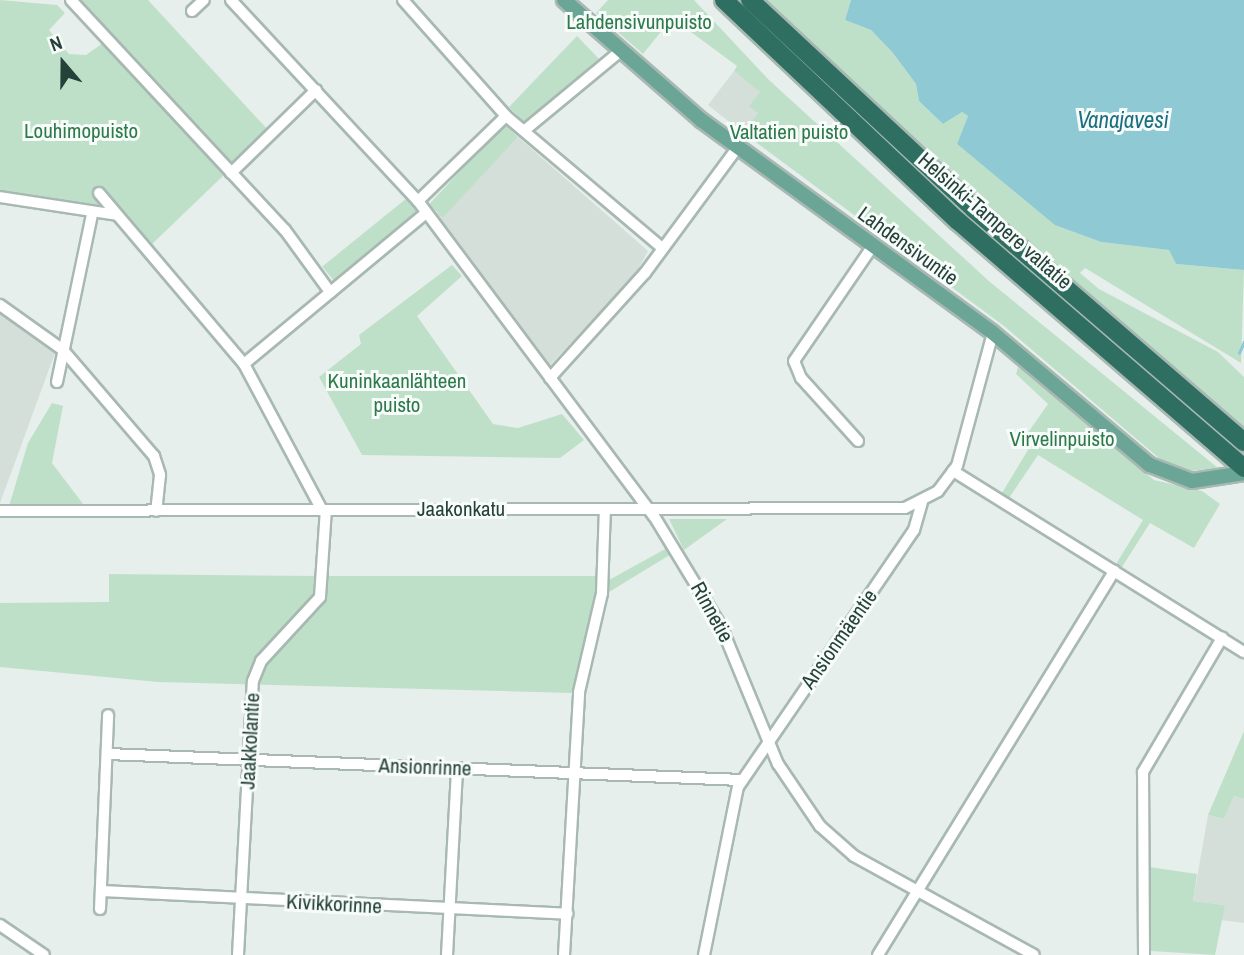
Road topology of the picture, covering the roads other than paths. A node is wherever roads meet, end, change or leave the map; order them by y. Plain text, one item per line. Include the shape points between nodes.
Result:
1 (71, 0) edge
2 (204, 0) edge
3 (231, 0) edge
4 (564, 0) edge
5 (724, 0) edge
6 (750, 0) edge
7 (410, 2) edge
8 (192, 11) dead end
9 (618, 53) junction
10 (316, 90) junction
11 (506, 116) junction
12 (525, 130) junction
13 (737, 148) junction
14 (231, 173) junction
15 (99, 192) dead end
16 (0, 197) edge
17 (418, 201) junction
18 (426, 213) junction
19 (92, 215) junction
20 (117, 215) junction
21 (661, 247) junction
22 (872, 247) junction
23 (330, 292) junction
24 (0, 305) edge
25 (993, 333) junction
26 (63, 350) junction
27 (244, 364) junction
28 (550, 378) junction
29 (57, 382) dead end
30 (858, 441) dead end
31 (1244, 442) edge
32 (1240, 466) edge
33 (953, 471) junction
34 (922, 502) junction
35 (605, 509) junction
36 (646, 509) junction
37 (324, 510) junction
38 (0, 511) edge
39 (156, 511) junction
40 (1114, 571) junction
41 (1222, 638) junction
42 (1244, 652) edge
43 (108, 715) dead end
44 (769, 739) junction
45 (108, 754) junction
46 (249, 759) junction
47 (457, 768) junction
48 (573, 774) junction
49 (742, 780) junction
50 (102, 891) junction
51 (918, 892) junction
52 (241, 900) junction
53 (100, 909) dead end
54 (448, 909) junction
55 (567, 914) junction
56 (0, 925) edge
57 (44, 955) edge
58 (238, 955) edge
59 (447, 955) edge
60 (565, 955) edge
61 (704, 955) edge
62 (878, 955) edge
63 (1034, 955) edge
64 (1144, 955) edge

1 - 14 street
2 - 8 street
3 - 10 street, Rinnetie
4 - 9 main road, Lahdensivuntie
5 - 32 highway, Helsinki-Tampere valtatie via 848,122
6 - 31 highway, Helsinki-Tampere valtatie via 974,209
7 - 11 street
9 - 12 street
9 - 13 main road, Lahdensivuntie
10 - 14 street
10 - 17 street, Rinnetie
11 - 12 street
11 - 17 street
12 - 21 street
13 - 21 street
13 - 22 main road, Lahdensivuntie
14 - 23 street
15 - 20 street
16 - 19 street
17 - 18 street, Rinnetie
18 - 23 street
18 - 28 street, Rinnetie
19 - 20 street
19 - 26 street
20 - 27 street
21 - 28 street
22 - 25 main road, Lahdensivuntie
22 - 30 street via 794,361 801,378
23 - 27 street
24 - 26 street
25 - 32 main road, Lahdensivuntie via 1162,472 1209,482
25 - 33 street, Ansionmäentie
26 - 29 street
26 - 39 street via 154,456 160,475
27 - 37 street
28 - 36 street, Rinnetie
33 - 34 street, Ansionmäentie
33 - 40 street
34 - 36 street, Jaakonkatu via 889,508
34 - 44 street, Ansionmäentie via 914,530
35 - 36 street, Jaakonkatu
35 - 37 street, Jaakonkatu
35 - 48 street via 602,593 585,645
36 - 44 street, Rinnetie via 721,626
37 - 39 street, Jaakonkatu
37 - 46 street, Jaakkolantie via 324,584 315,606 261,660 253,681
38 - 39 street, Jaakonkatu
40 - 41 street
40 - 51 street
41 - 42 street
41 - 64 street via 1143,772
43 - 45 street
44 - 49 street, Ansionmäentie
44 - 51 street, Rinnetie via 820,826 854,856
45 - 46 street, Ansionrinne
45 - 50 street
46 - 47 street, Ansionrinne
46 - 52 street, Jaakkolantie
47 - 48 street, Ansionrinne
47 - 54 street
48 - 49 street, Ansionrinne
48 - 55 street
49 - 61 street, Ansionmäentie
50 - 52 street, Kivikkorinne
50 - 53 street
51 - 62 street
51 - 63 street, Rinnetie
52 - 54 street, Kivikkorinne
52 - 58 street, Jaakkolantie
54 - 55 street, Kivikkorinne
54 - 59 street
55 - 60 street
56 - 57 street

